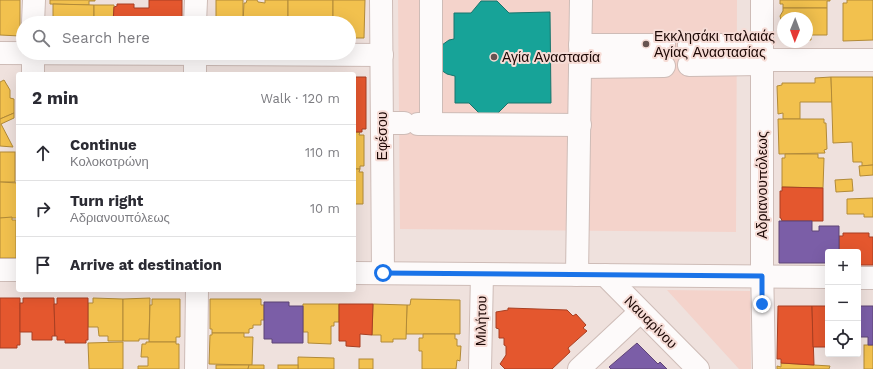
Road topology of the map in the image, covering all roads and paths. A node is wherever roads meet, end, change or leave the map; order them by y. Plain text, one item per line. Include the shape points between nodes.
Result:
1 (34, 0) edge
2 (196, 0) edge
3 (381, 0) edge
4 (432, 0) edge
5 (581, 0) edge
6 (762, 0) edge
7 (33, 16) edge
8 (195, 16) edge
9 (580, 45) junction
10 (0, 53) edge
11 (16, 53) edge
12 (382, 55) junction
13 (689, 55) dead end
14 (356, 56) edge
15 (762, 56) junction
16 (19, 60) edge
17 (33, 60) edge
18 (873, 60) edge
19 (581, 67) junction
20 (0, 70) edge
21 (33, 72) edge
22 (382, 123) junction
23 (418, 124) junction
24 (580, 125) junction
25 (0, 270) edge
26 (16, 270) edge
27 (356, 273) edge
28 (383, 273) junction
29 (482, 274) junction
30 (577, 275) junction
31 (605, 275) junction
32 (762, 276) junction
33 (825, 277) edge
34 (861, 278) edge
35 (873, 278) edge
36 (197, 292) edge
37 (640, 312) junction
38 (196, 369) edge
39 (480, 369) edge
40 (579, 369) edge
41 (698, 369) edge
42 (764, 369) edge

1 - 7 street
2 - 8 street
3 - 12 street, Εφέσου
4 - 23 street
5 - 9 street
6 - 15 street, Αδριανουπόλεως
9 - 19 street
9 - 19 street via 664,55
10 - 11 street
12 - 14 street
12 - 22 street, Εφέσου
13 - 15 street
15 - 18 street
15 - 32 street, Αδριανουπόλεως
16 - 20 street
17 - 21 street
19 - 24 street
22 - 23 street
22 - 28 street, Εφέσου
23 - 24 street
24 - 30 street
25 - 26 street
27 - 28 street
28 - 29 street
29 - 30 street
29 - 39 street, Μιλήτου
30 - 31 street
31 - 32 street
31 - 37 street, Ναυαρίνου
32 - 33 street
32 - 42 street, Αδριανουπόλεως
34 - 35 street
36 - 38 street
37 - 40 street
37 - 41 street, Ναυαρίνου

